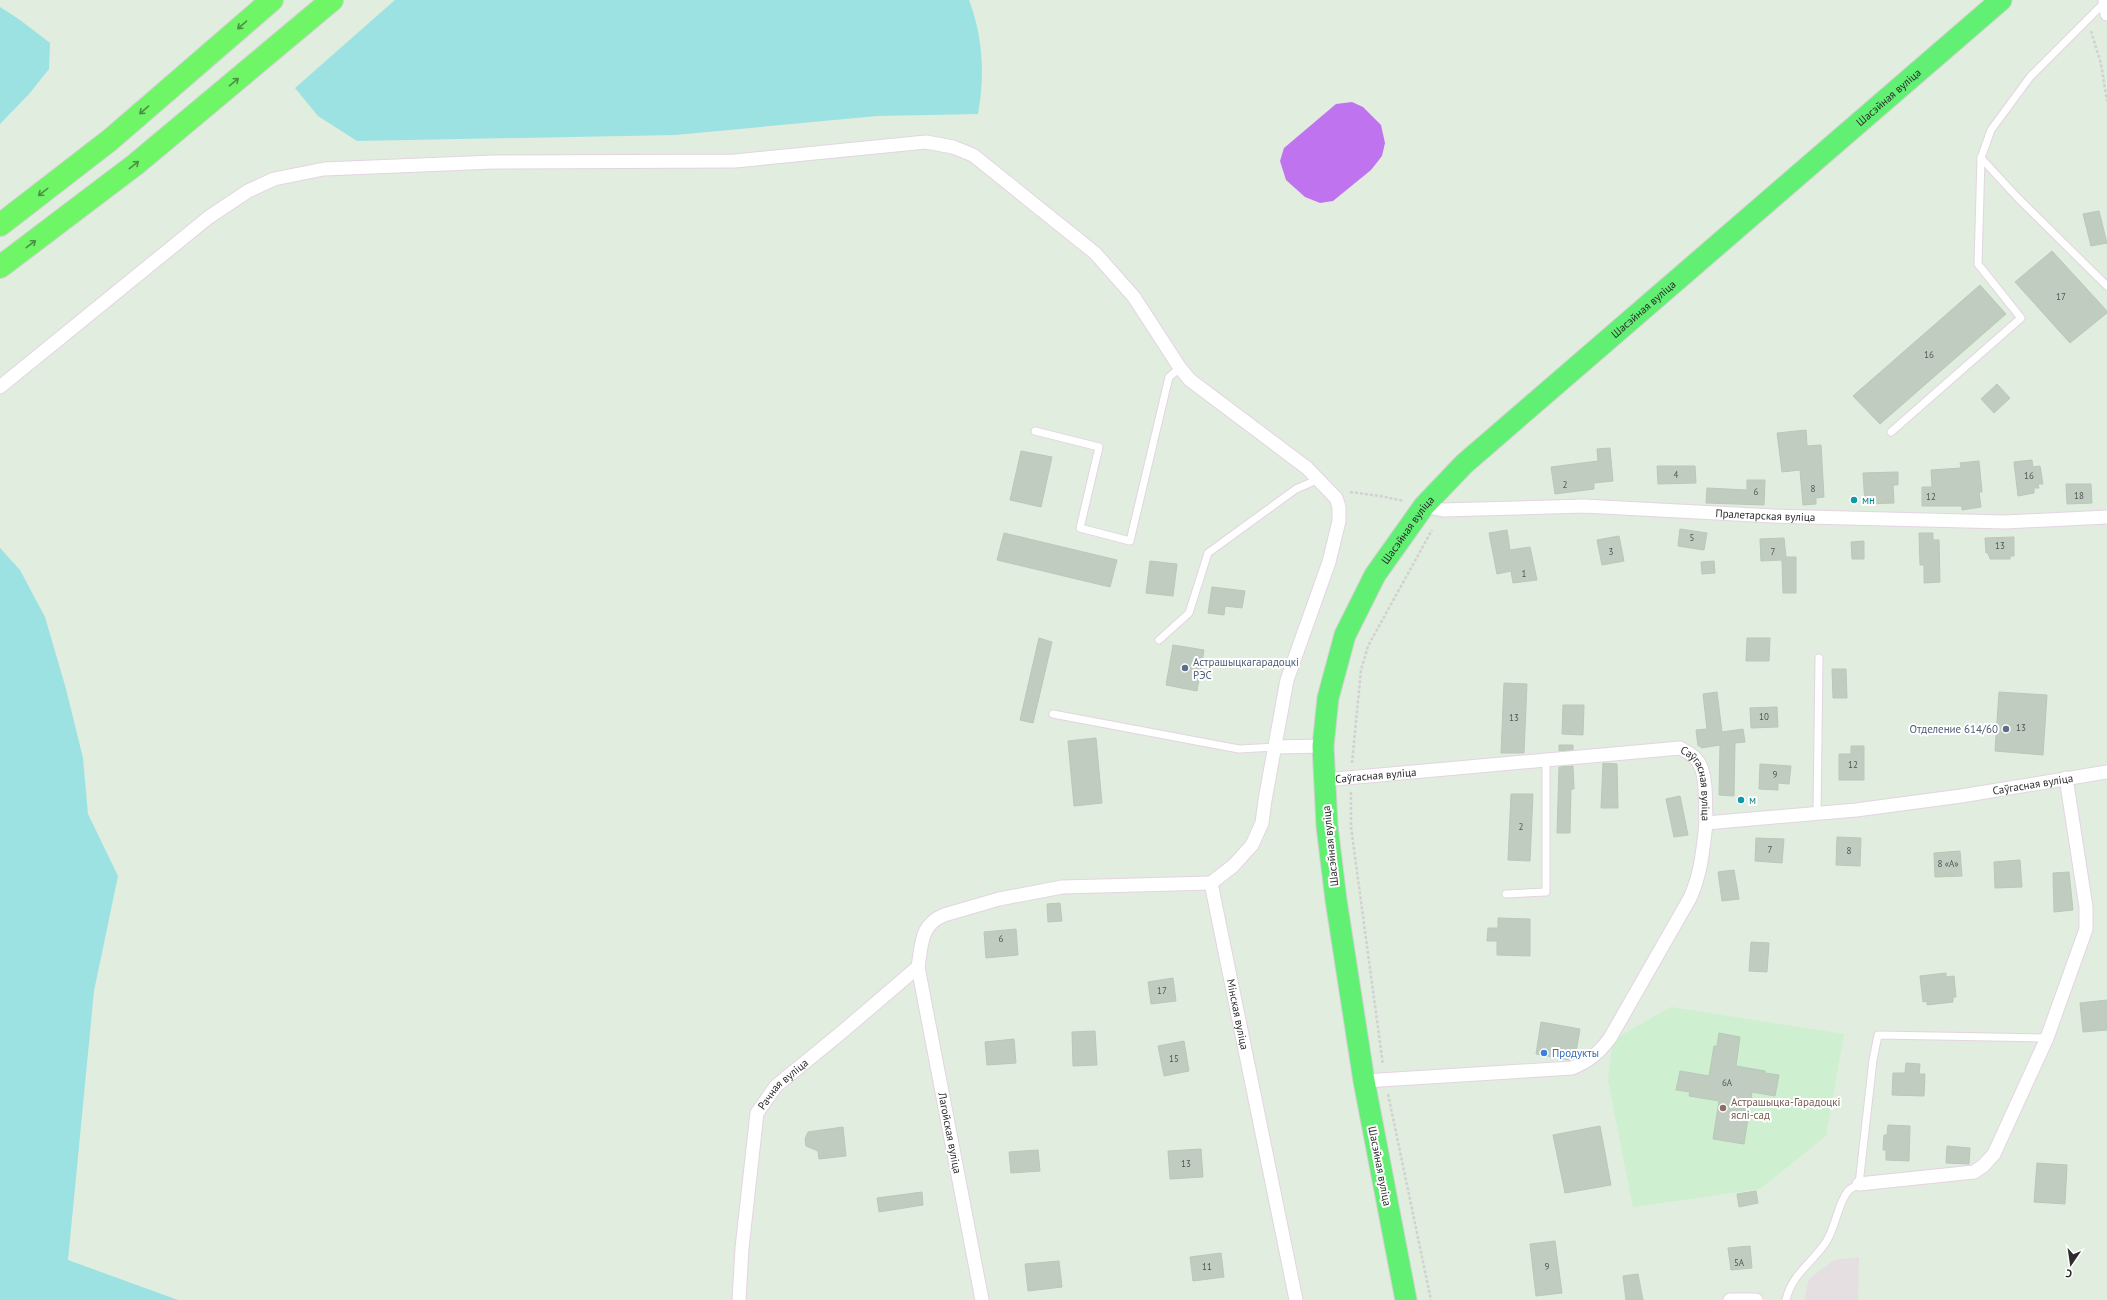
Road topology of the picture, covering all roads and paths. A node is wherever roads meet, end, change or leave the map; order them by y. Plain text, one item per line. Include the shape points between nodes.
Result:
1 (272, 0) edge
2 (332, 0) edge
3 (2001, 0) edge
4 (2106, 5) edge
5 (2088, 19) junction
6 (2107, 101) edge
7 (1981, 158) junction
8 (0, 225) edge
9 (0, 267) edge
10 (2107, 286) edge
11 (1180, 368) junction
12 (0, 387) edge
13 (1035, 431) dead end
14 (1891, 432) dead end
15 (1319, 479) junction
16 (1329, 490) junction
17 (1433, 508) junction
18 (2107, 517) edge
19 (1159, 640) dead end
20 (1819, 658) dead end
21 (1053, 714) dead end
22 (1323, 746) junction
23 (1274, 748) junction
24 (1546, 760) junction
25 (2107, 772) edge
26 (1351, 778) junction
27 (2066, 778) junction
28 (1324, 780) junction
29 (1817, 814) junction
30 (1706, 824) junction
31 (1211, 883) junction
32 (1506, 894) dead end
33 (918, 967) junction
34 (2047, 1038) junction
35 (1385, 1079) junction
36 (1364, 1081) junction
37 (1859, 1184) junction
38 (739, 1300) edge
39 (982, 1300) edge
40 (1296, 1300) edge
41 (1406, 1300) edge
42 (1431, 1300) edge
43 (1730, 1300) edge
44 (1756, 1300) edge
45 (1786, 1300) edge

1 -> 8 highway via 110,140
9 -> 2 highway via 136,164
3 - 17 main road, Шасэйная вуліца via 1464,464
4 - 5 lane
5 - 6 path via 2101,64
5 - 7 lane via 2030,77 1991,130
7 - 10 lane
7 - 14 lane via 1978,264 2021,318
11 - 12 street via 1134,297 1095,253 973,155 953,146 926,142 735,161 493,162 324,169 274,178 248,191 208,217
11 - 13 lane via 1169,377 1130,541 1080,528 1099,447
11 - 15 street via 1200,389 1287,451
15 - 16 street
15 - 19 lane via 1296,489 1208,553 1188,613
16 - 17 path via 1380,496
16 - 23 street via 1339,507 1336,536 1288,680
17 - 18 street, Пралетарская вуліца via 1584,506 1773,516 2005,522
17 - 22 main road, Шасэйная вуліца via 1375,575 1345,635 1328,698
17 - 26 path via 1368,646 1361,670
20 - 29 lane
21 - 23 lane via 1239,749
22 - 23 street
22 - 28 main road, Шасэйная вуліца
23 - 31 street via 1262,822 1252,845 1233,866
24 - 26 street, Саўгасная вуліца
24 - 30 street, Саўгасная вуліца via 1680,748 1696,759 1700,767 1704,780
24 - 32 lane via 1546,892
25 - 27 street, Саўгасная вуліца
26 - 28 street, Саўгасная вуліца
26 - 35 path via 1351,827
27 - 29 street, Саўгасная вуліца via 1961,796
27 - 34 street via 2087,919 2082,943
28 - 36 main road, Шасэйная вуліца via 1336,900
29 - 30 street, Саўгасная вуліца
30 - 35 street via 1701,867 1690,898 1599,1053 1586,1063 1572,1068
31 - 33 street via 1062,887 973,906 936,918 924,931
31 - 40 street, Мінская вуліца
33 - 38 street, Рачная вуліца via 776,1086 757,1113
33 - 39 street, Лагойская вуліца
34 - 37 street via 1994,1154 1984,1166 1974,1172
34 - 37 lane via 1878,1035
35 - 36 street
35 - 42 path
36 - 41 main road, Шасэйная вуліца
37 - 45 lane via 1849,1190 1828,1240 1816,1256 1802,1268
43 - 44 street

